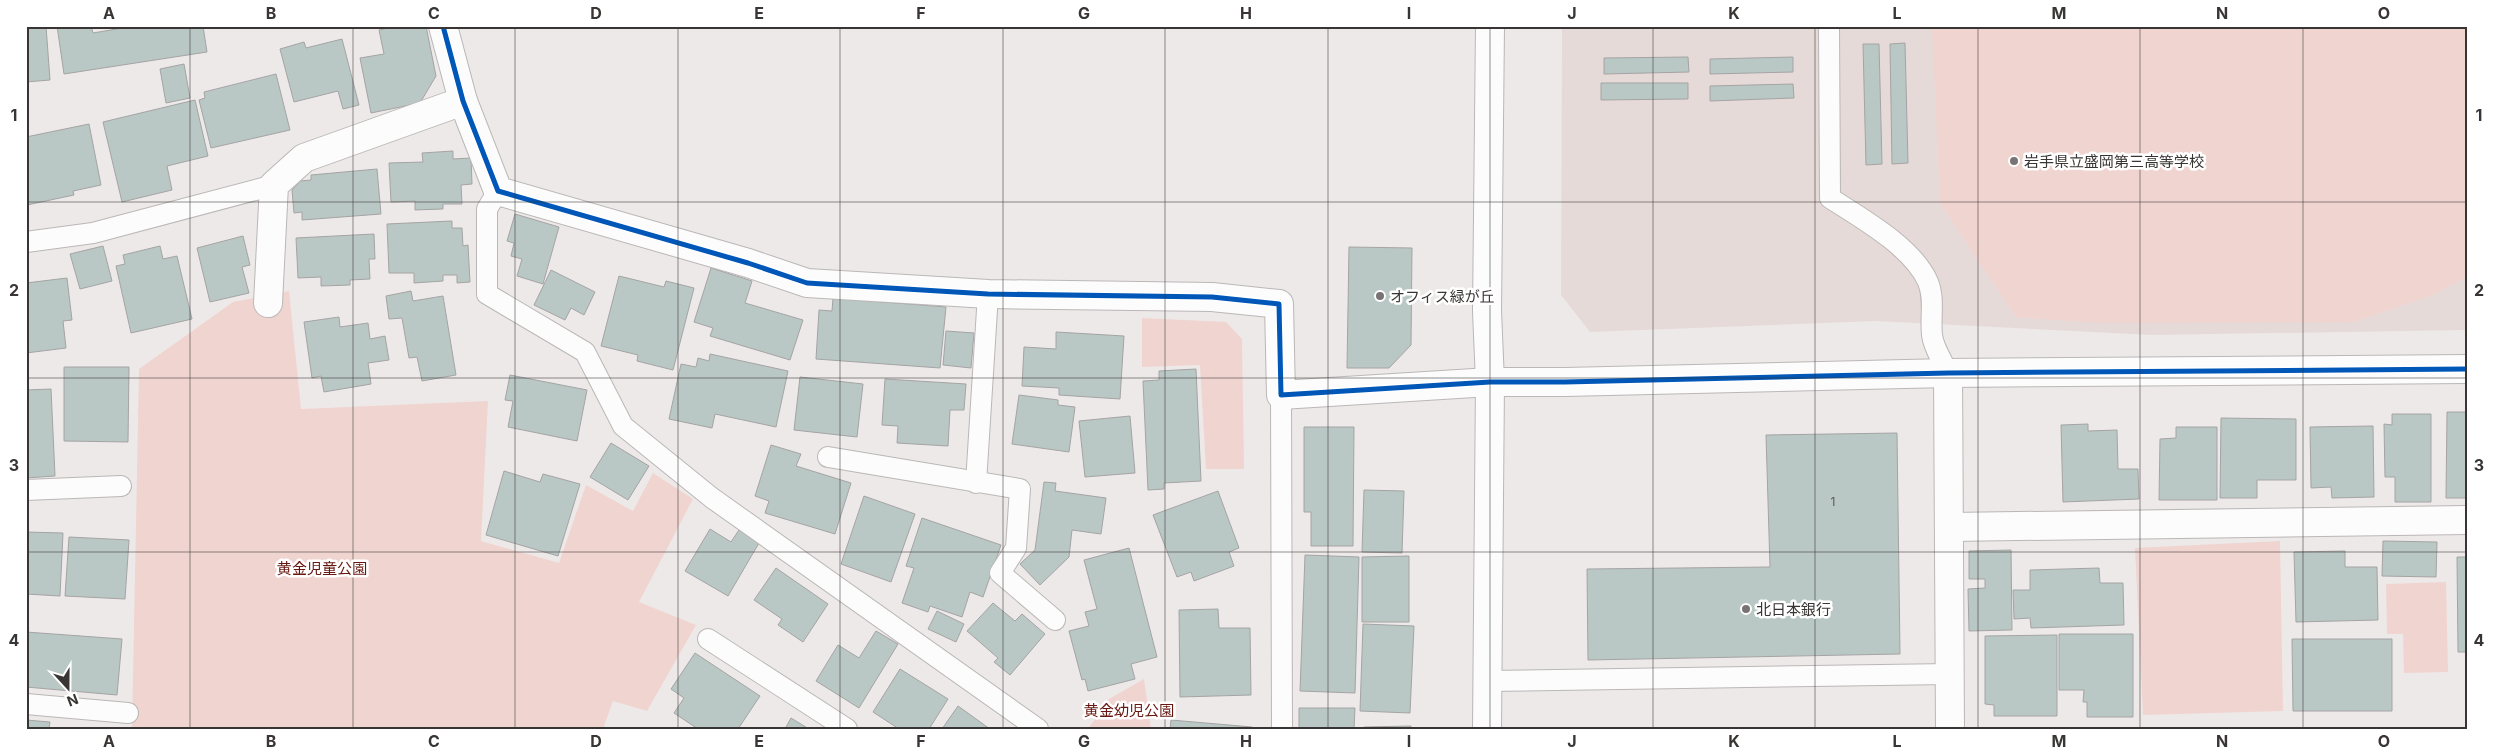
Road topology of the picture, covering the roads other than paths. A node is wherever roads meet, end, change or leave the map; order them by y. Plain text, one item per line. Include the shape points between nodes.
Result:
1 (443, 26) edge
2 (1490, 26) edge
3 (1829, 26) edge
4 (463, 101) junction
5 (274, 185) junction
6 (498, 191) junction
7 (26, 242) edge
8 (988, 294) junction
9 (268, 303) dead end
10 (2467, 369) edge
11 (1948, 374) junction
12 (1490, 382) junction
13 (1281, 395) junction
14 (828, 457) dead end
15 (976, 483) junction
16 (122, 486) dead end
17 (26, 490) edge
18 (2467, 520) edge
19 (1950, 527) junction
20 (1055, 620) dead end
21 (708, 639) dead end
22 (1950, 674) junction
23 (1487, 681) junction
24 (26, 704) edge
25 (128, 713) dead end
26 (847, 729) edge
27 (1038, 729) edge
28 (1282, 729) edge
29 (1487, 729) edge
30 (1950, 729) edge

1 - 4 street
2 - 12 street via 1487,310
3 - 11 lane via 1830,198 1883,233 1910,256 1928,282 1933,308 1932,337
4 - 5 street via 304,158
4 - 6 street
5 - 7 lane via 93,233
5 - 9 street
6 - 8 street via 807,283
6 - 27 lane via 487,209 486,294 585,352 623,426 712,498
8 - 13 street via 1212,297 1280,304
8 - 15 lane
10 - 11 street
11 - 12 street
11 - 19 street
12 - 13 street
12 - 23 street
13 - 28 lane
14 - 15 lane
15 - 20 lane via 1020,489 1016,548 1000,573
16 - 17 lane
18 - 19 street
19 - 22 street
21 - 26 lane
22 - 23 lane
22 - 30 street
23 - 29 street
24 - 25 lane

